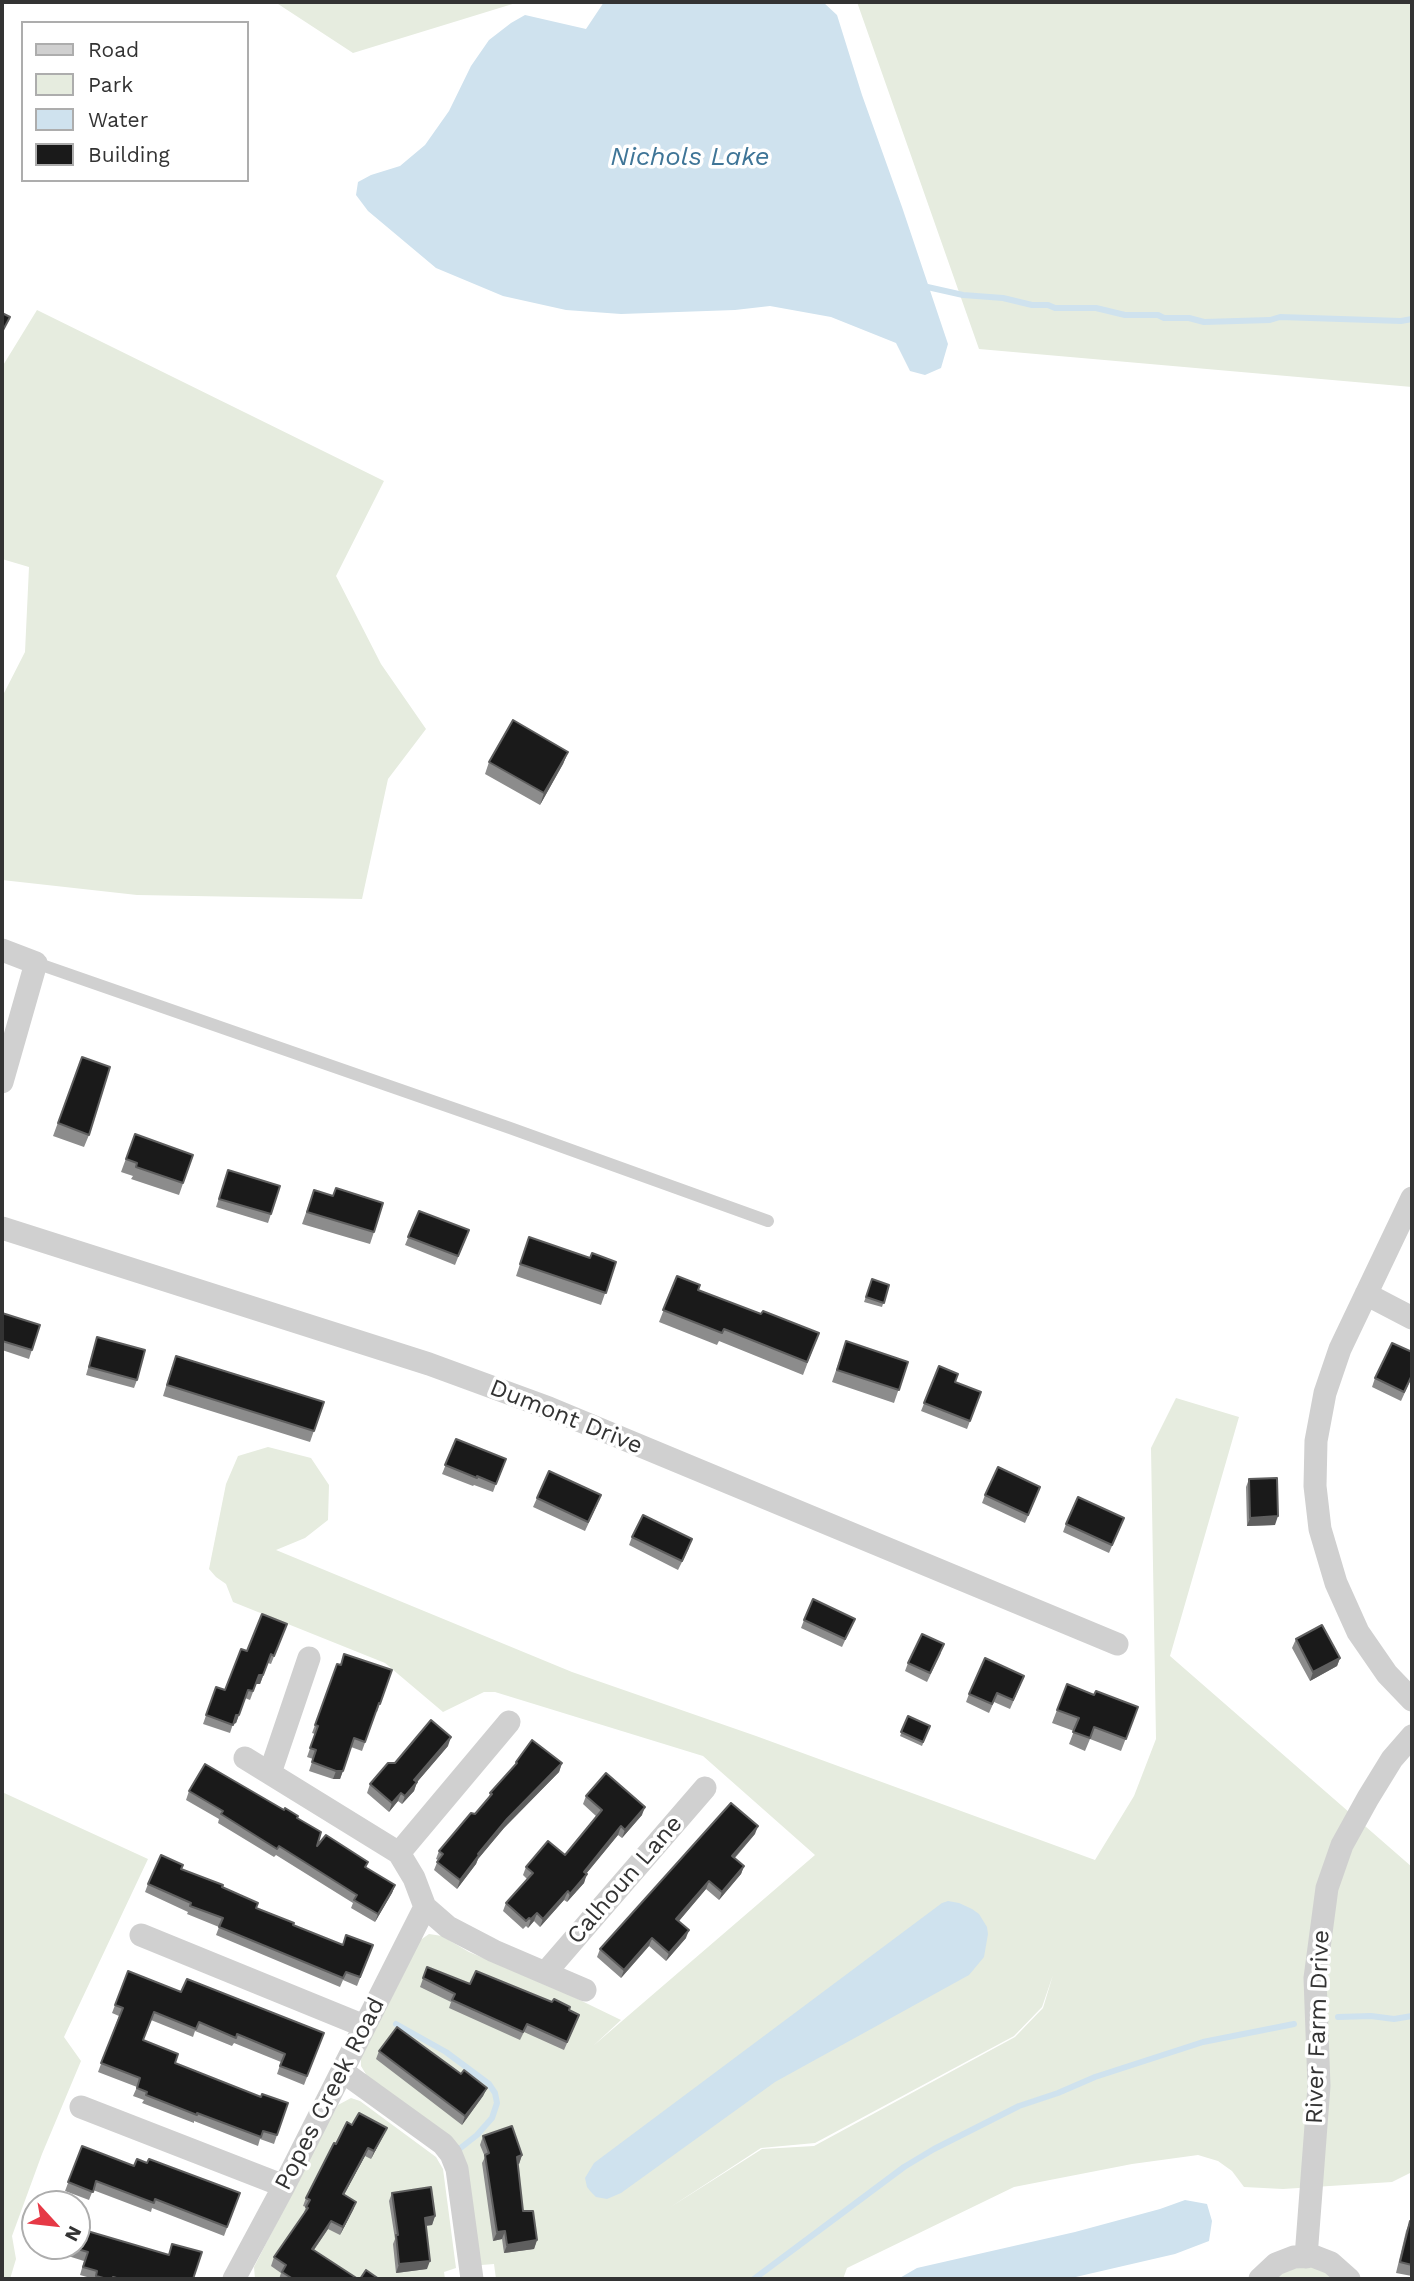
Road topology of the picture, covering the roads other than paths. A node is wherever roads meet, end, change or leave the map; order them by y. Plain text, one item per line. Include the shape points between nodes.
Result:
1 (2, 950) edge
2 (36, 963) junction
3 (2, 1082) edge
4 (1412, 1198) edge
5 (768, 1221) dead end
6 (2, 1228) edge
7 (1366, 1294) junction
8 (1412, 1318) edge
9 (1117, 1644) dead end
10 (309, 1658) dead end
11 (1412, 1700) edge
12 (509, 1722) dead end
13 (1412, 1737) edge
14 (245, 1758) dead end
15 (270, 1773) junction
16 (705, 1788) dead end
17 (399, 1853) junction
18 (425, 1907) junction
19 (141, 1935) dead end
20 (546, 1972) junction
21 (585, 1990) dead end
22 (364, 2026) junction
23 (342, 2071) junction
24 (81, 2108) dead end
25 (284, 2186) junction
26 (1306, 2257) junction
27 (234, 2279) edge
28 (472, 2279) edge
29 (1260, 2279) edge
30 (1349, 2279) edge

1 - 2 street
2 - 3 street
2 - 5 lane
4 - 7 street
6 - 9 street, Dumont Drive via 429,1364 549,1408
7 - 8 street
7 - 11 street via 1325,1392 1316,1441 1315,1486 1320,1529 1336,1583 1358,1632
10 - 15 street
12 - 17 street
13 - 26 street, River Farm Drive via 1368,1798 1342,1845 1327,1888 1315,1978 1319,2086
14 - 15 street
15 - 17 street
16 - 20 street, Calhoun Lane
17 - 18 street
18 - 20 street via 447,1927
18 - 22 street, Popes Creek Road
19 - 22 street
20 - 21 street
22 - 23 street, Popes Creek Road
23 - 25 street, Popes Creek Road
23 - 28 street via 451,2154
24 - 25 street
25 - 27 street, Popes Creek Road
26 - 29 street via 1276,2264
26 - 30 street via 1331,2263

